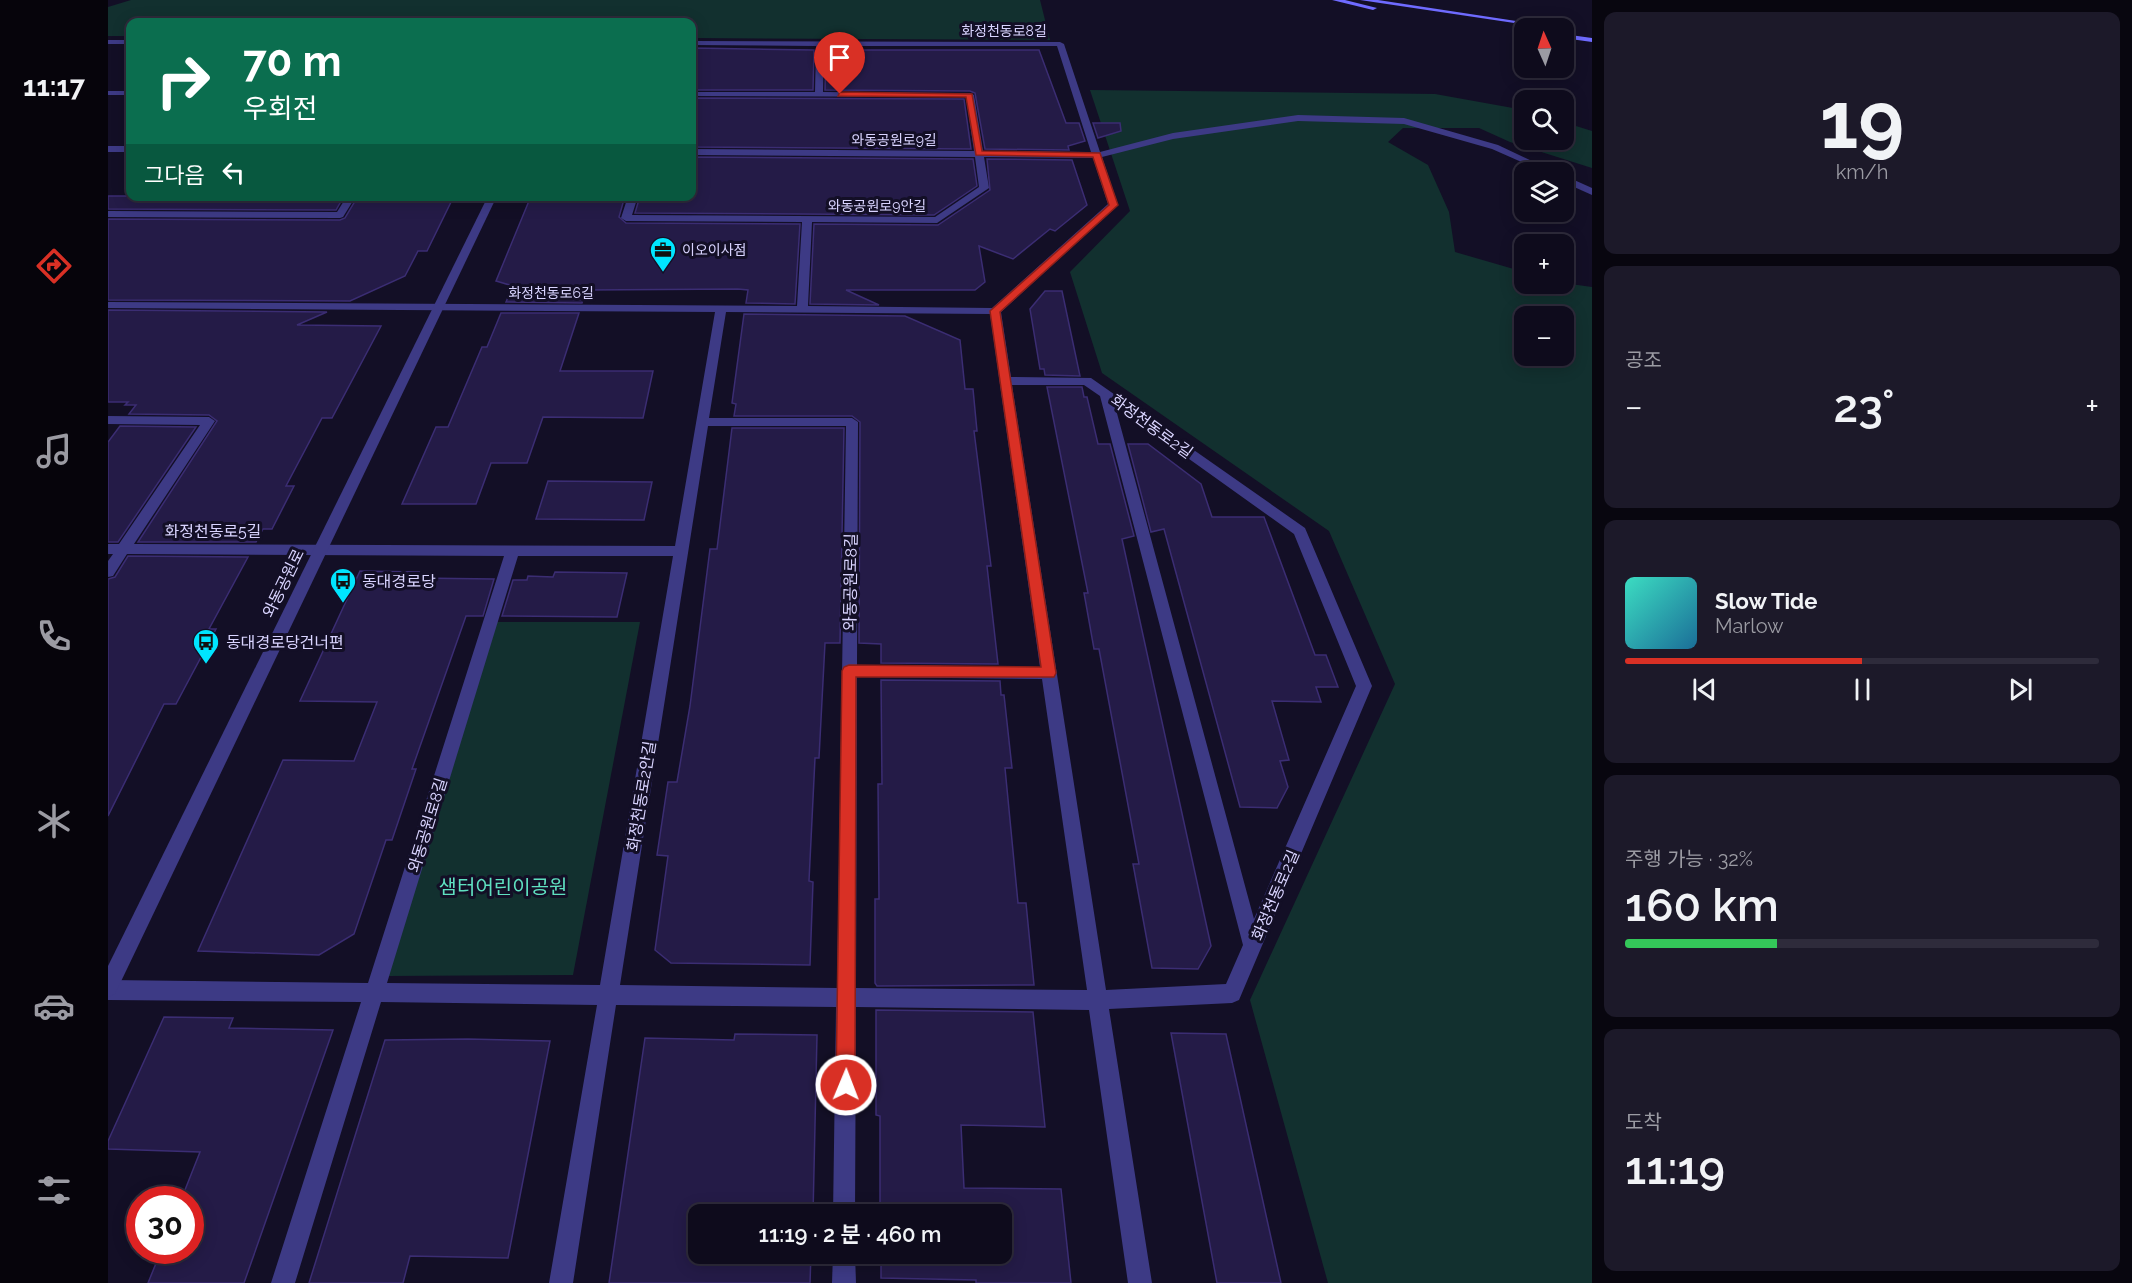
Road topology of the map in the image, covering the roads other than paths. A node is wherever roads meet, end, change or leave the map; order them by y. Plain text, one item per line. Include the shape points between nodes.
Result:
1 (1335, 0) edge
2 (1363, 0) edge
3 (1514, 22) edge
4 (1514, 28) edge
5 (1574, 31) edge
6 (1592, 33) edge
7 (1574, 38) edge
8 (1592, 40) edge
9 (108, 42) edge
10 (126, 42) edge
11 (696, 43) edge
12 (820, 44) junction
13 (108, 93) edge
14 (126, 93) edge
15 (696, 94) edge
16 (819, 94) junction
17 (108, 149) edge
18 (126, 149) edge
19 (696, 152) edge
20 (978, 154) junction
21 (1097, 154) junction
22 (1528, 162) edge
23 (1574, 183) edge
24 (1592, 192) edge
25 (349, 201) edge
26 (491, 201) edge
27 (631, 201) edge
28 (108, 214) edge
29 (807, 219) junction
30 (108, 305) edge
31 (439, 307) junction
32 (721, 309) junction
33 (802, 309) junction
34 (994, 311) junction
35 (1005, 381) junction
36 (1105, 392) junction
37 (108, 420) edge
38 (702, 422) junction
39 (108, 549) edge
40 (123, 549) junction
41 (319, 550) junction
42 (513, 551) junction
43 (681, 551) junction
44 (108, 572) edge
45 (849, 671) junction
46 (1049, 673) junction
47 (1253, 948) junction
48 (108, 988) edge
49 (374, 993) junction
50 (608, 995) junction
51 (846, 998) junction
52 (1098, 1000) junction
53 (844, 1204) edge
54 (844, 1264) edge
55 (283, 1283) edge
56 (561, 1283) edge
57 (844, 1283) edge
58 (1140, 1283) edge

1 - 4 main road
2 - 3 main road
5 - 6 main road
7 - 8 main road
9 - 10 street
11 - 12 street, 화정천동로8길
12 - 16 street
12 - 21 street, 화정천동로8길 via 1060,44
13 - 14 street
15 - 16 street, 와동공원로9안길
16 - 20 street, 와동공원로9안길 via 970,95
17 - 18 street
19 - 20 street, 와동공원로9길
20 - 21 street, 와동공원로9길
20 - 29 street, 와동공원로9안길 via 984,188 937,220
21 - 22 street, 와동공원로9길 via 1173,136 1298,118 1404,121 1495,147
21 - 34 street, 화정천동로8길 via 1113,205
23 - 24 street
25 - 28 street via 340,215
26 - 31 street, 와동공원로
27 - 29 street, 와동공원로9안길 via 626,218
29 - 33 street
30 - 31 street, 화정천동로6길
31 - 32 street, 화정천동로6길
31 - 41 street, 와동공원로
32 - 33 street, 화정천동로6길
32 - 38 street, 화정천동로2안길
33 - 34 street, 화정천동로6길
34 - 35 street
35 - 36 street via 1087,381
35 - 46 street
36 - 47 street, 화정천동로2길
36 - 47 street, 화정천동로2길 via 1300,531 1364,686
37 - 40 street via 209,421
38 - 43 street, 화정천동로2안길
38 - 45 street, 와동공원로8길 via 852,423
39 - 40 street, 화정천동로5길
40 - 41 street, 화정천동로5길
40 - 44 street
41 - 42 street
41 - 48 street, 와동공원로
42 - 43 street
42 - 49 street, 와동공원로8길
43 - 50 street, 화정천동로2안길
45 - 46 street
45 - 51 street, 와동공원로8길
46 - 52 street
47 - 52 street, 화정천동로2길 via 1232,993
48 - 49 street
49 - 50 street
49 - 55 street, 와동공원로8길
50 - 51 street
50 - 56 street, 화정천동로2안길
51 - 52 street
51 - 53 street, 와동공원로8길
52 - 58 street
54 - 57 street

